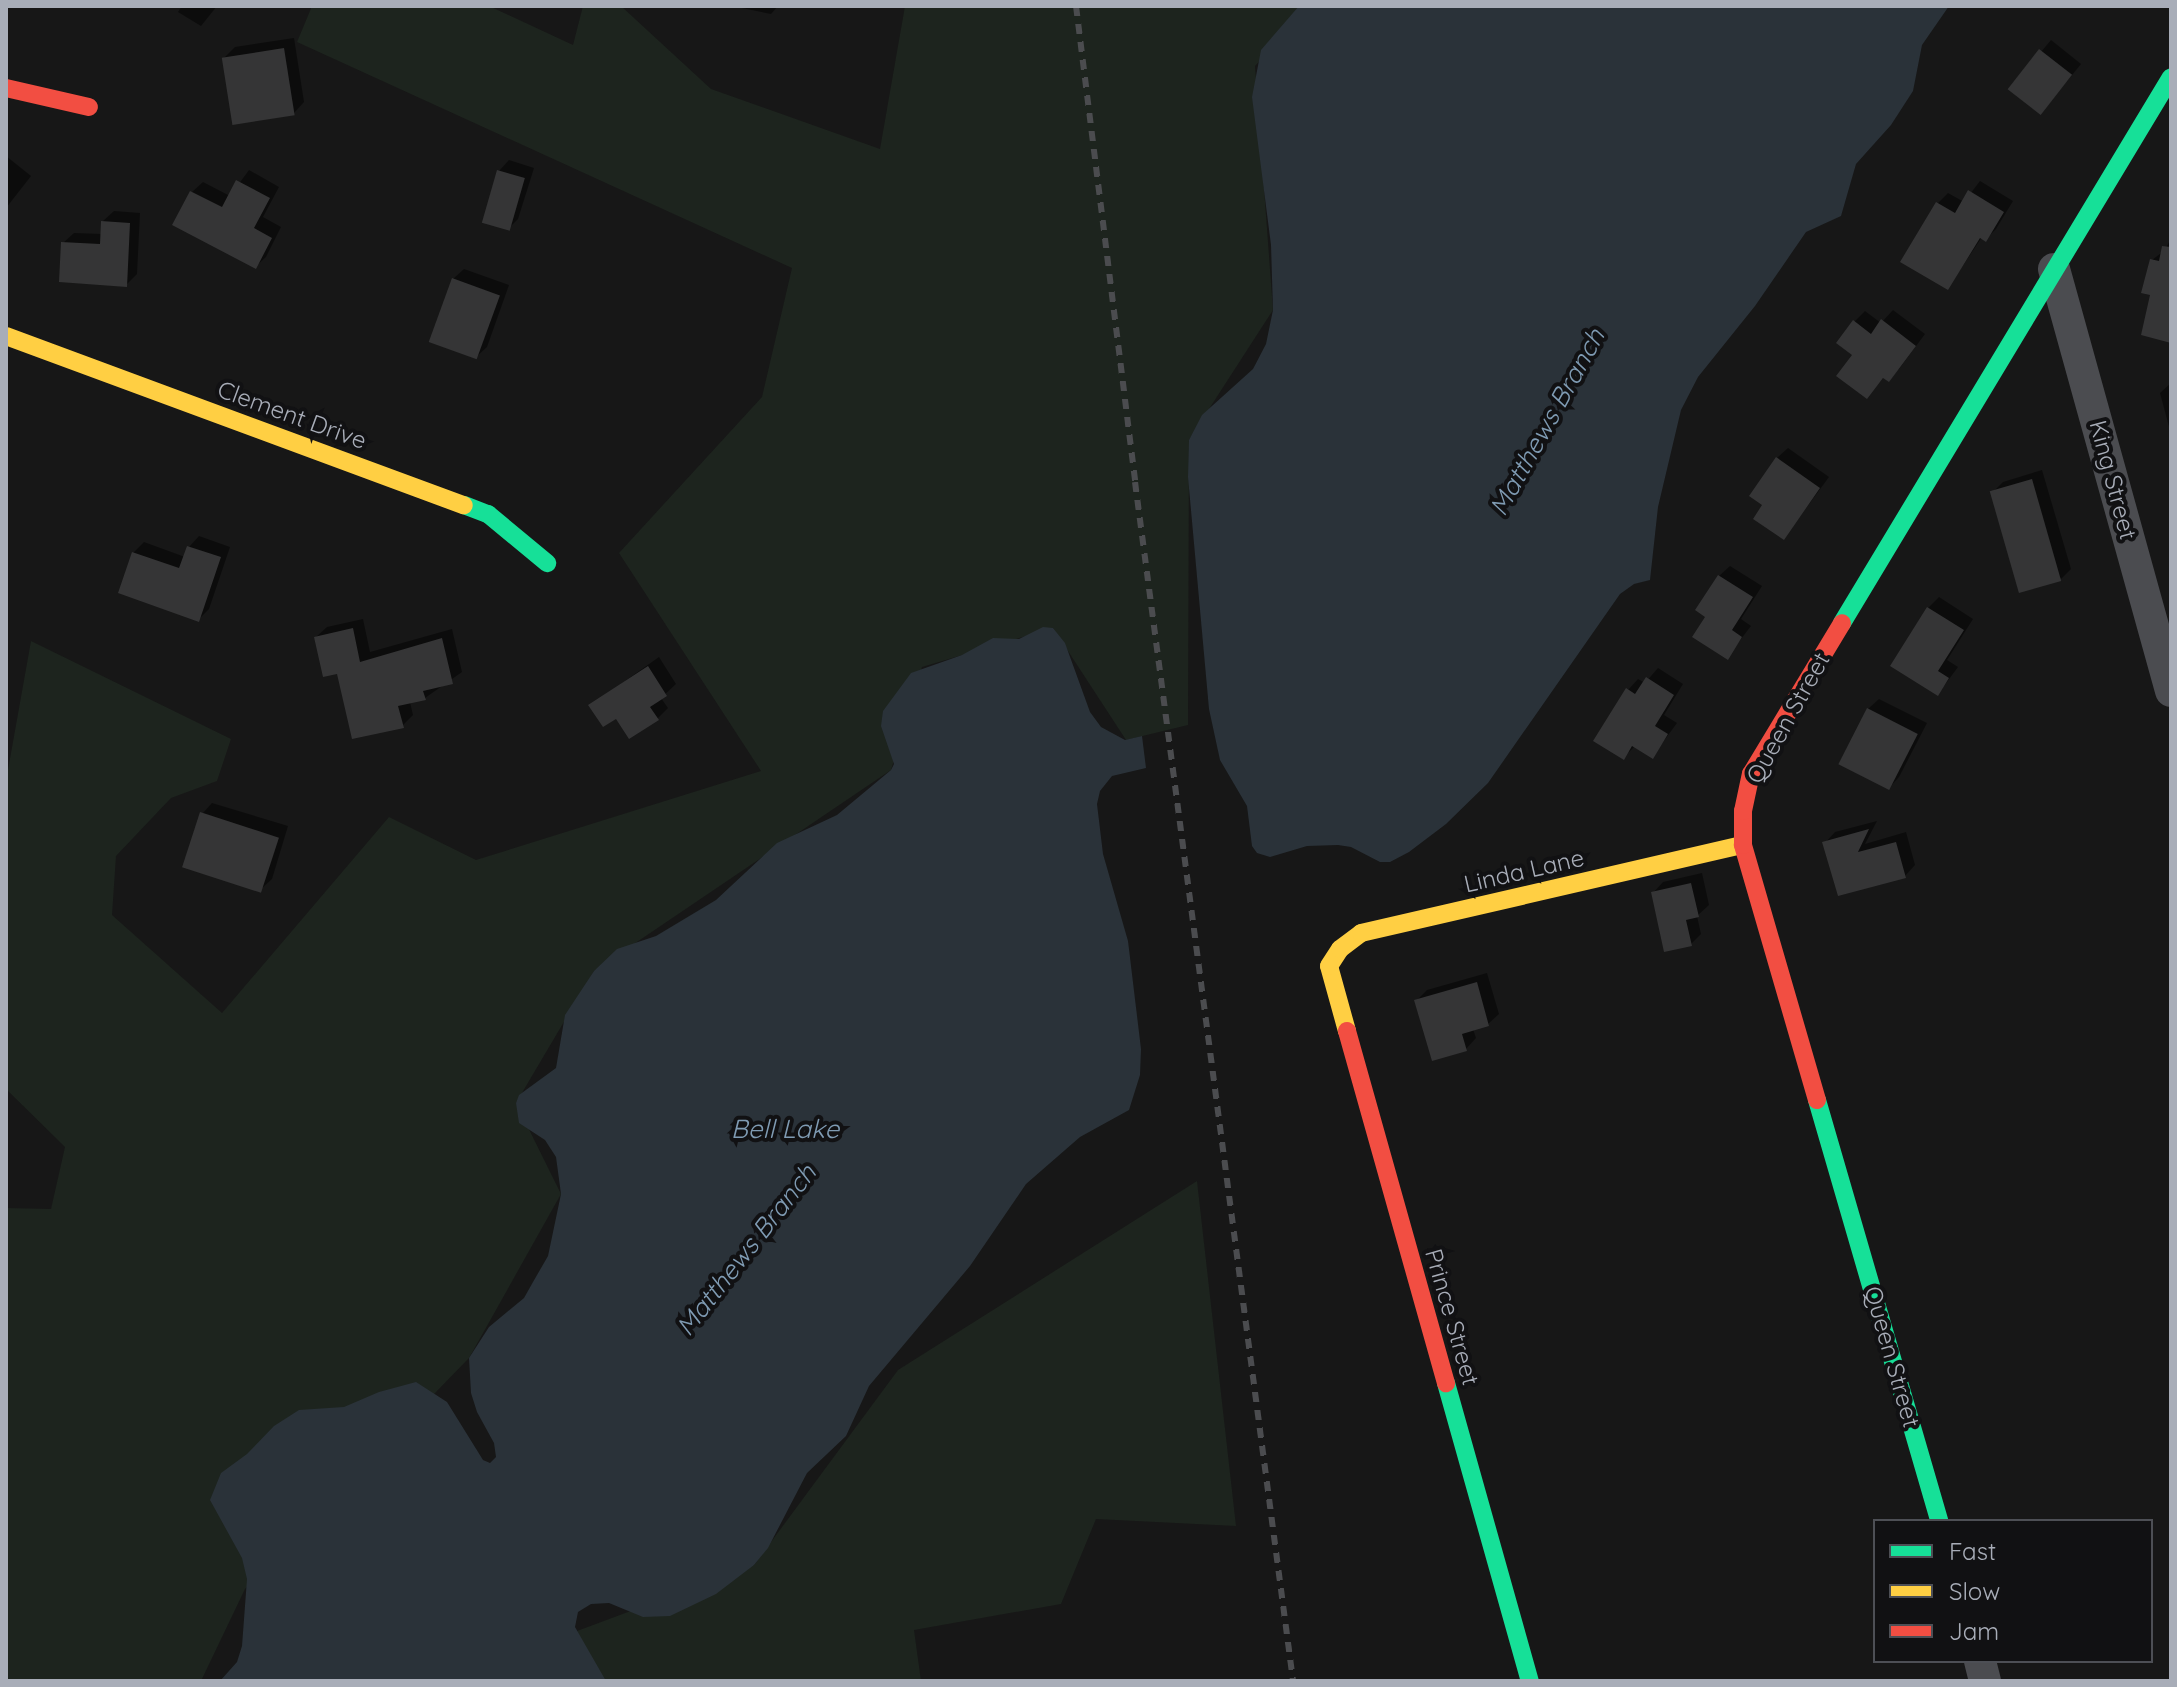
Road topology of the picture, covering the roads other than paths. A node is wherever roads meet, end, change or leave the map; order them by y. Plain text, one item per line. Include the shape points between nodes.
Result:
1 (2171, 77) edge
2 (6, 88) edge
3 (89, 107) dead end
4 (2054, 269) junction
5 (6, 336) edge
6 (547, 563) dead end
7 (2171, 691) edge
8 (1743, 845) junction
9 (1329, 966) joint
10 (1938, 1519) edge
11 (1530, 1681) edge

1 - 4 street, Queen Street
2 - 3 street
4 - 7 street, King Street
4 - 8 street, Queen Street via 1751,774
5 - 6 street, Clement Drive via 488,514
8 - 9 street, Linda Lane via 1361,933
8 - 10 street, Queen Street
9 - 11 street, Prince Street

